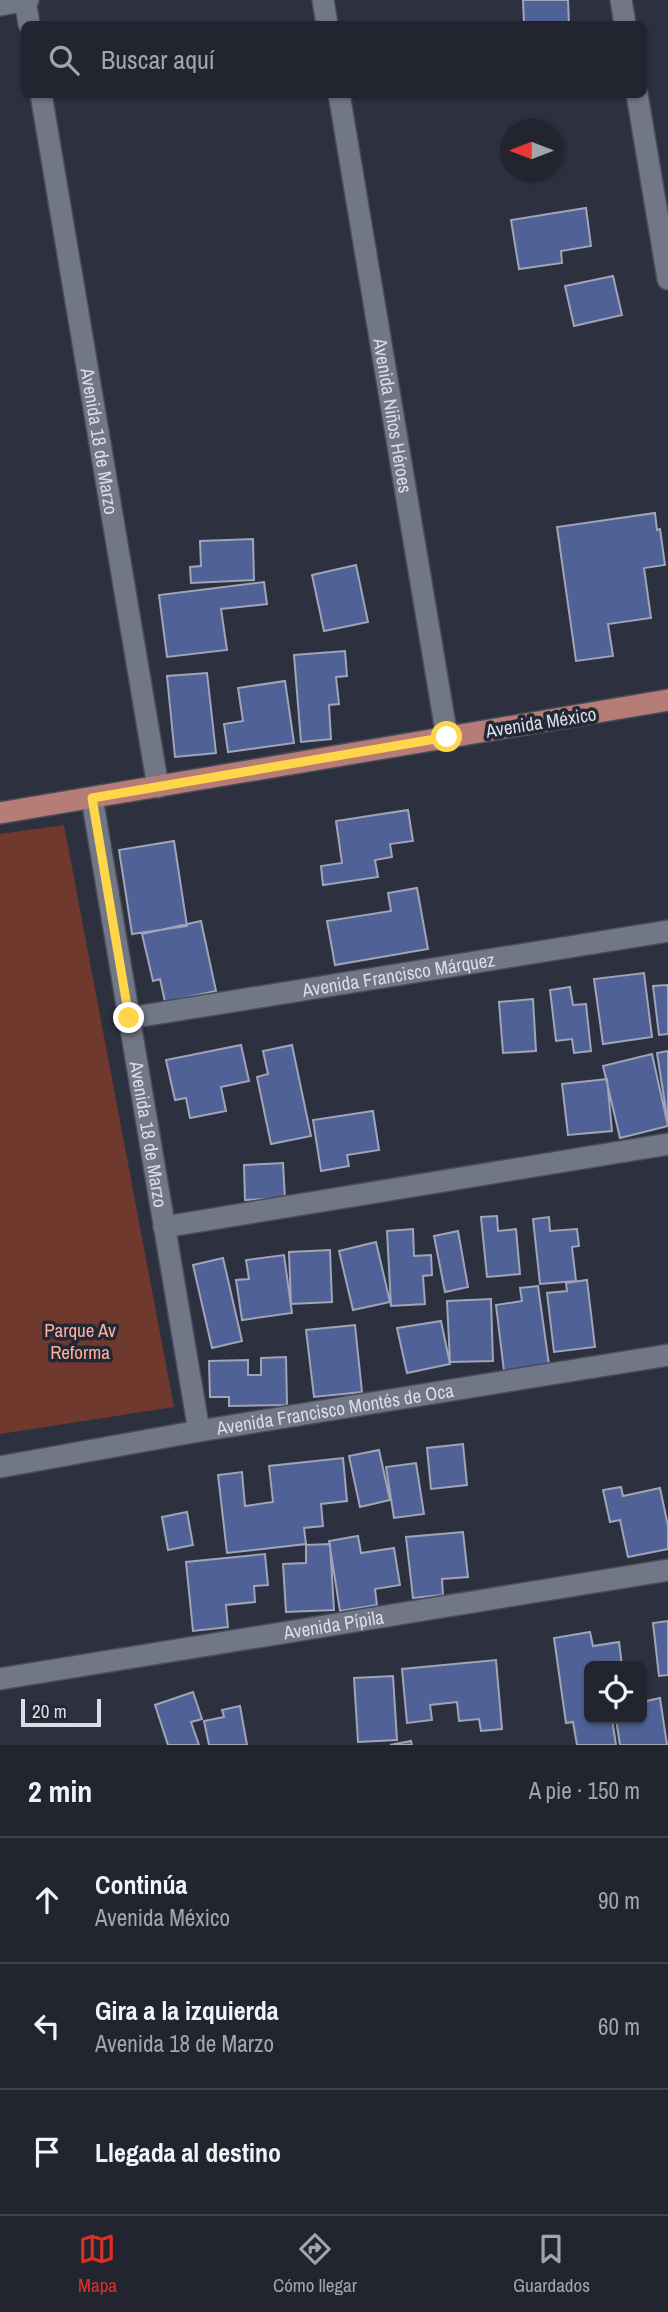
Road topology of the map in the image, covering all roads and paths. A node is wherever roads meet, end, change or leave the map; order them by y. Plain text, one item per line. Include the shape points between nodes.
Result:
1 (26, 0) edge
2 (323, 0) edge
3 (621, 0) edge
4 (0, 5) edge
5 (29, 21) edge
6 (326, 21) edge
7 (624, 21) edge
8 (42, 98) edge
9 (340, 98) edge
10 (638, 98) edge
11 (668, 279) edge
12 (668, 701) edge
13 (447, 737) junction
14 (158, 787) junction
15 (92, 798) junction
16 (0, 813) edge
17 (668, 931) edge
18 (129, 1018) junction
19 (668, 1144) edge
20 (164, 1227) junction
21 (668, 1355) edge
22 (199, 1431) junction
23 (0, 1467) edge
24 (668, 1570) edge
25 (0, 1679) edge

1 - 4 street
1 - 5 street
2 - 6 street
3 - 7 street
8 - 14 street, Avenida 18 de Marzo
9 - 13 street, Avenida Niños Héroes
10 - 11 street
12 - 13 main road, Avenida México
13 - 14 main road, Avenida México
14 - 15 main road, Avenida México
15 - 16 main road, Avenida México
15 - 18 street, Avenida 18 de Marzo
17 - 18 street, Avenida Francisco Márquez
18 - 20 street, Avenida 18 de Marzo
19 - 20 street
20 - 22 street, Avenida 18 de Marzo
21 - 22 street, Avenida Francisco Montés de Oca
22 - 23 street, Avenida Francisco Montés de Oca
24 - 25 street, Avenida Pípila

